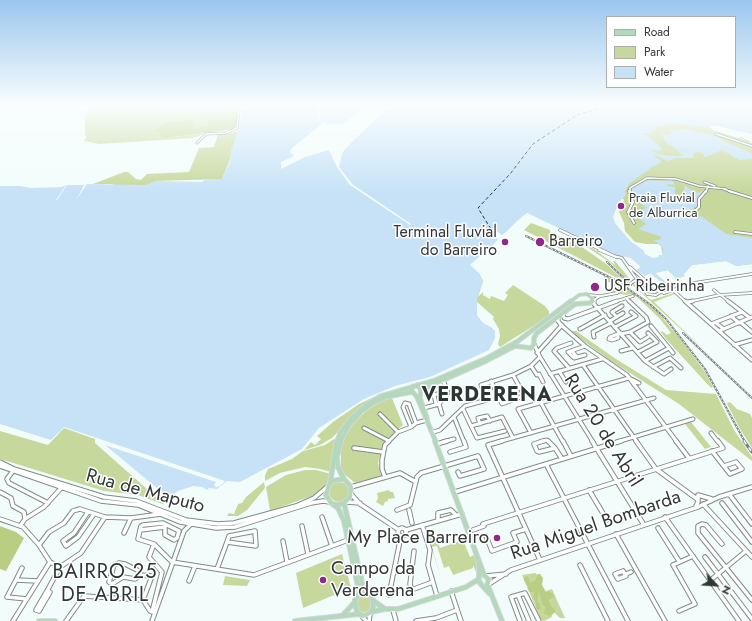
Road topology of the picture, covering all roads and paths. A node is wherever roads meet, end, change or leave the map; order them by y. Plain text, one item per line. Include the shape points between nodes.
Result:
1 (206, 134) edge
2 (716, 134) dead end
3 (197, 144) dead end
4 (752, 146) edge
5 (704, 182) dead end
6 (708, 186) junction
7 (726, 189) junction
8 (752, 198) edge
9 (694, 212) dead end
10 (634, 223) dead end
11 (560, 230) dead end
12 (735, 232) dead end
13 (752, 234) edge
14 (628, 265) junction
15 (752, 274) edge
16 (647, 282) dead end
17 (673, 290) junction
18 (714, 290) dead end
19 (662, 292) junction
20 (752, 293) edge
21 (588, 295) junction
22 (720, 295) junction
23 (601, 296) junction
24 (633, 296) dead end
25 (626, 297) junction
26 (593, 301) junction
27 (687, 302) junction
28 (586, 303) junction
29 (622, 306) dead end
30 (597, 307) junction
31 (631, 312) dead end
32 (742, 312) junction
33 (563, 313) junction
34 (623, 313) dead end
35 (604, 316) junction
36 (731, 316) junction
37 (558, 317) junction
38 (617, 317) junction
39 (751, 318) edge
40 (610, 322) junction
41 (716, 322) junction
42 (740, 322) junction
43 (551, 323) junction
44 (711, 324) junction
45 (561, 325) junction
46 (651, 326) dead end
47 (615, 327) junction
48 (580, 329) dead end
49 (724, 329) junction
50 (719, 331) junction
51 (630, 332) junction
52 (752, 332) edge
53 (648, 333) dead end
54 (620, 334) junction
55 (522, 337) junction
56 (594, 337) dead end
57 (648, 337) dead end
58 (752, 340) edge
59 (571, 343) dead end
60 (534, 344) junction
61 (734, 345) junction
62 (585, 346) junction
63 (526, 347) junction
64 (634, 348) junction
65 (669, 348) junction
66 (621, 351) dead end
67 (536, 352) junction
68 (638, 352) junction
69 (674, 352) dead end
70 (585, 355) dead end
71 (540, 357) junction
72 (603, 358) junction
73 (752, 360) edge
74 (645, 361) junction
75 (583, 365) junction
76 (531, 366) junction
77 (653, 367) junction
78 (569, 368) junction
79 (682, 368) dead end
80 (671, 369) dead end
81 (559, 371) junction
82 (550, 374) junction
83 (513, 376) junction
84 (629, 378) junction
85 (443, 380) junction
86 (491, 381) junction
87 (543, 382) dead end
88 (566, 382) dead end
89 (415, 385) junction
90 (598, 386) junction
91 (421, 390) junction
92 (447, 392) junction
93 (413, 393) junction
94 (531, 393) dead end
95 (524, 395) junction
96 (564, 396) junction
97 (654, 398) dead end
98 (645, 400) junction
99 (541, 403) junction
100 (439, 404) junction
101 (424, 408) junction
102 (463, 409) junction
103 (614, 409) junction
104 (380, 414) dead end
105 (442, 414) dead end
106 (454, 417) junction
107 (427, 419) junction
108 (693, 419) dead end
109 (578, 420) junction
110 (490, 421) junction
111 (416, 423) junction
112 (480, 424) junction
113 (471, 426) junction
114 (554, 426) junction
115 (411, 427) junction
116 (364, 428) dead end
117 (666, 428) junction
118 (431, 430) junction
119 (505, 431) dead end
120 (398, 432) junction
121 (531, 433) junction
122 (711, 433) dead end
123 (633, 437) junction
124 (513, 438) junction
125 (454, 439) dead end
126 (389, 441) junction
127 (437, 444) junction
128 (354, 448) dead end
129 (555, 448) junction
130 (596, 448) junction
131 (712, 451) junction
132 (383, 452) junction
133 (450, 452) dead end
134 (571, 456) junction
135 (689, 458) junction
136 (562, 459) junction
137 (0, 462) edge
138 (546, 464) junction
139 (0, 466) edge
140 (445, 466) junction
141 (724, 466) junction
142 (656, 469) junction
143 (14, 470) junction
144 (458, 472) dead end
145 (385, 477) junction
146 (502, 477) junction
147 (344, 479) junction
148 (617, 481) junction
149 (416, 482) junction
150 (329, 485) junction
151 (62, 486) junction
152 (351, 487) junction
153 (752, 487) edge
154 (589, 490) junction
155 (0, 492) edge
156 (455, 492) junction
157 (690, 493) junction
158 (351, 494) junction
159 (729, 494) junction
160 (701, 496) junction
161 (564, 499) junction
162 (713, 499) junction
163 (698, 500) junction
164 (346, 502) junction
165 (48, 503) junction
166 (332, 503) junction
167 (703, 503) junction
168 (722, 503) dead end
169 (360, 504) junction
170 (695, 507) junction
171 (397, 510) dead end
172 (409, 510) dead end
173 (88, 512) junction
174 (520, 513) junction
175 (94, 514) junction
176 (161, 514) junction
177 (463, 514) junction
178 (456, 515) junction
179 (105, 517) junction
180 (322, 517) dead end
181 (665, 517) junction
182 (131, 518) junction
183 (0, 519) edge
184 (25, 520) junction
185 (438, 520) junction
186 (606, 520) dead end
187 (199, 522) junction
188 (412, 523) dead end
189 (190, 524) junction
190 (752, 524) edge
191 (422, 525) junction
192 (644, 525) junction
193 (20, 526) junction
194 (302, 526) dead end
195 (140, 528) junction
196 (658, 528) dead end
197 (526, 529) junction
198 (399, 530) junction
199 (406, 530) junction
200 (473, 530) dead end
201 (124, 533) dead end
202 (616, 534) junction
203 (401, 536) junction
204 (486, 536) dead end
205 (348, 540) junction
206 (283, 541) dead end
207 (227, 542) junction
208 (752, 542) edge
209 (154, 544) junction
210 (587, 544) junction
211 (722, 544) dead end
212 (38, 545) junction
213 (332, 546) junction
214 (414, 551) dead end
215 (746, 551) junction
216 (308, 554) junction
217 (692, 556) junction
218 (752, 557) edge
219 (705, 558) dead end
220 (540, 560) junction
221 (679, 561) junction
222 (50, 562) junction
223 (172, 562) junction
224 (287, 562) junction
225 (580, 565) dead end
226 (195, 566) junction
227 (60, 567) junction
228 (22, 568) dead end
229 (725, 568) junction
230 (217, 569) junction
231 (631, 572) dead end
232 (506, 574) junction
233 (626, 574) dead end
234 (718, 574) junction
235 (141, 575) junction
236 (712, 579) dead end
237 (16, 580) junction
238 (190, 581) dead end
239 (484, 581) junction
240 (38, 582) junction
241 (433, 582) junction
242 (46, 591) junction
243 (452, 591) junction
244 (367, 593) junction
245 (389, 595) dead end
246 (518, 595) junction
247 (371, 597) junction
248 (437, 597) junction
249 (356, 598) junction
250 (27, 599) junction
251 (143, 600) junction
252 (752, 600) edge
253 (385, 609) junction
254 (394, 610) junction
255 (457, 610) junction
256 (679, 611) dead end
257 (153, 612) junction
258 (370, 612) junction
259 (360, 614) junction
260 (343, 615) junction
261 (752, 619) edge
262 (309, 620) edge
263 (14, 621) edge
264 (39, 621) edge
265 (55, 621) edge
266 (66, 621) edge
267 (152, 621) edge
268 (295, 621) edge
269 (367, 621) edge
270 (396, 621) edge
271 (416, 621) edge
272 (461, 621) edge
273 (502, 621) edge
274 (520, 621) edge
275 (529, 621) edge
276 (539, 621) edge
277 (608, 621) edge
278 (628, 621) edge
279 (665, 621) edge
280 (738, 621) edge

1 - 3 street
2 - 4 street
5 - 7 street
6 - 7 street
6 - 9 street via 705,194 699,199 699,207
6 - 10 street via 698,186 676,179 647,178 629,190 633,202 628,212
7 - 8 street
11 - 14 street via 623,259
12 - 13 street
14 - 16 street
14 - 19 street via 647,294 656,296
15 - 17 street via 694,283
17 - 19 street
17 - 27 street
18 - 22 street
19 - 23 street, bridge via 652,285 634,281 617,293
20 - 22 street
21 - 23 street
21 - 26 main road
21 - 55 main road via 576,297
22 - 27 street
22 - 32 street
23 - 26 street
24 - 25 street
25 - 30 street
25 - 51 street via 648,322
26 - 28 main road
26 - 30 street
27 - 44 street
28 - 30 street
28 - 33 main road via 577,304
29 - 38 street via 612,312
30 - 33 street via 568,319 563,317
30 - 35 street
31 - 47 street via 636,316
32 - 36 street
32 - 39 street
33 - 37 main road
34 - 38 street
35 - 40 street
35 - 48 street
36 - 41 street
36 - 42 street
37 - 43 main road
37 - 45 street
38 - 40 street
39 - 42 street
40 - 47 street
40 - 56 street via 593,332
41 - 44 street
41 - 49 street
42 - 49 street
42 - 52 street
43 - 45 street
43 - 60 main road via 535,334
44 - 50 street
45 - 62 street
45 - 67 street
46 - 65 street
47 - 54 street
49 - 50 street
50 - 61 street
51 - 54 street
51 - 57 street via 640,342
53 - 68 street via 657,342
54 - 64 street
55 - 63 main road via 521,343
55 - 89 main road via 487,358 433,381
58 - 61 street
59 - 78 street via 554,351
60 - 63 main road via 533,347
60 - 67 street, Rua 20 de Abril
61 - 73 street
62 - 70 street via 572,351 577,357
62 - 72 street
63 - 67 street
63 - 85 main road via 515,346
64 - 66 street
64 - 68 street
65 - 69 street
65 - 74 street
67 - 71 street, Rua 20 de Abril
68 - 74 street
71 - 76 street
71 - 82 street, Rua 20 de Abril
72 - 75 street
72 - 84 street
74 - 77 street
75 - 78 street
75 - 90 street
76 - 83 street
76 - 87 street
77 - 79 street via 670,358
77 - 80 street via 663,374
78 - 81 street
81 - 82 street
81 - 88 street
82 - 96 street, Rua 20 de Abril
83 - 86 street
83 - 95 street
84 - 90 street
84 - 98 street
85 - 91 main road
85 - 92 street
86 - 95 street via 502,404
86 - 102 street via 481,385 487,400
89 - 91 main road
89 - 93 main road via 411,389
89 - 150 main road via 381,396 351,418 340,433
90 - 96 street
90 - 103 street
91 - 93 main road via 418,394
91 - 101 main road via 420,398
92 - 100 street
92 - 100 street via 434,395 436,404
93 - 107 main road via 418,398
93 - 147 main road via 386,397 362,411 350,424 339,444 337,457 338,467
94 - 95 street
96 - 99 street
96 - 109 street, Rua 20 de Abril
97 - 98 street
98 - 103 street
98 - 117 street
99 - 114 street
99 - 121 street via 518,409
100 - 101 street
100 - 105 street
101 - 107 main road
102 - 106 street
102 - 113 street
103 - 109 street
103 - 123 street
104 - 120 street
106 - 118 street via 440,430
106 - 133 street via 466,447
107 - 111 street
107 - 118 main road
108 - 117 street
109 - 114 street
109 - 130 street, Rua 20 de Abril
110 - 112 street
110 - 112 street via 487,416 478,418
110 - 124 street via 502,417
111 - 115 street
111 - 115 street via 409,404 405,403 403,406
112 - 113 street
113 - 119 street via 476,438
114 - 121 street
114 - 134 street
115 - 120 street
116 - 126 street
117 - 123 street
117 - 135 street
118 - 127 main road
120 - 126 street
121 - 124 street
122 - 131 street via 722,448
123 - 130 street
123 - 142 street
124 - 146 street via 488,445
125 - 127 street
126 - 132 street
127 - 140 main road
128 - 132 street
129 - 129 street via 545,440 534,444 539,452
129 - 136 street
130 - 134 street
130 - 148 street, Rua 20 de Abril
131 - 135 street
131 - 141 street
132 - 145 street via 382,469
134 - 136 street
135 - 142 street
136 - 138 street
137 - 143 street, Rua de Maputo
138 - 146 street
138 - 161 street
139 - 143 street, Rua de Maputo
140 - 144 street via 478,456 484,469 460,476
140 - 149 street via 419,474
140 - 156 main road
141 - 141 street via 736,462 742,470 730,474
142 - 148 street
142 - 157 street
143 - 151 street, Rua de Maputo
143 - 165 street via 7,479 9,483
145 - 149 street via 400,473
145 - 152 street
146 - 156 street
146 - 174 street
147 - 150 main road via 338,479
147 - 152 main road
148 - 154 street
148 - 192 street, Rua 20 de Abril
149 - 171 street via 410,505
150 - 166 main road via 326,495
150 - 187 street, Rua de Maputo via 314,498 260,517 228,524
151 - 165 street
151 - 176 street, Rua de Maputo via 102,501 138,505
151 - 187 street, Rua de Maputo via 104,497 144,503 186,520
152 - 158 main road
153 - 159 street, Rua Miguel Bombarda
154 - 161 street
154 - 186 street
155 - 184 street via 11,498 13,506 24,512
156 - 177 main road
157 - 160 street
157 - 163 street
158 - 164 main road
158 - 169 street
159 - 162 street, Rua Miguel Bombarda
159 - 190 street
160 - 162 street, Rua Miguel Bombarda
160 - 163 street, Rua Miguel Bombarda via 697,497
160 - 167 street, Rua Miguel Bombarda
161 - 174 street
161 - 210 street
162 - 167 street, Rua Miguel Bombarda
163 - 167 street, Rua Miguel Bombarda
163 - 170 street, Rua Miguel Bombarda
164 - 166 main road via 341,505
164 - 169 street
164 - 244 main road via 346,516 362,584
165 - 184 street
166 - 189 street, Rua de Maputo via 311,503 235,527 216,528
166 - 205 main road via 341,514
167 - 170 street, Rua Miguel Bombarda
167 - 215 street
168 - 208 street
169 - 198 street
170 - 181 street, Rua Miguel Bombarda
172 - 188 street
173 - 175 street
173 - 175 street via 74,533 63,541 66,546 78,537
173 - 212 street via 80,509 73,511 64,523 49,532
174 - 197 street
174 - 200 street via 483,524 484,526
175 - 179 street
176 - 182 street
176 - 189 street, Rua de Maputo
177 - 178 street
177 - 239 main road via 479,558
178 - 185 street
178 - 185 street via 451,510 438,513
179 - 182 street
179 - 227 street via 81,553
180 - 213 street
181 - 192 street, Rua Miguel Bombarda
181 - 217 street
182 - 201 street
183 - 193 street
184 - 193 street
185 - 191 street
187 - 189 street
189 - 223 street via 184,531
191 - 199 street
191 - 241 street via 430,550 428,565
192 - 202 street, Rua Miguel Bombarda
193 - 212 street
194 - 216 street
195 - 195 street via 165,526 165,535 174,540 179,533 168,524 160,522
195 - 209 street via 138,539
196 - 221 street
197 - 204 street via 513,533 516,542 492,551
197 - 220 street
198 - 199 street
198 - 203 street via 398,534
199 - 203 street via 405,535
202 - 210 street, Rua Miguel Bombarda
202 - 279 street
203 - 245 street
205 - 213 street
205 - 249 main road via 358,586
206 - 224 street
207 - 207 street via 229,536 255,531 256,546
207 - 230 street
209 - 223 street
209 - 257 street via 148,557 162,572
210 - 220 street, Rua Miguel Bombarda
210 - 278 street
211 - 229 street via 706,525 698,526 698,533
212 - 222 street
213 - 216 street
214 - 241 street via 411,588
215 - 218 street
215 - 229 street
216 - 224 street
217 - 221 street
217 - 280 street
219 - 234 street
220 - 232 street, Rua Miguel Bombarda
221 - 256 street via 673,564 673,567 695,604
222 - 227 street
222 - 240 street
223 - 226 street
223 - 257 street
224 - 230 street via 254,575
225 - 277 street
226 - 230 street
226 - 238 street
227 - 242 street
228 - 237 street
229 - 234 street
229 - 252 street
231 - 233 street
232 - 239 street, Rua Miguel Bombarda
232 - 239 street, Rua Miguel Bombarda
234 - 236 street
234 - 261 street
235 - 235 street via 139,571 119,563 114,566 109,582 112,584 123,577 135,579
235 - 251 street via 152,576
237 - 240 street
237 - 250 street via 7,597
239 - 243 main road, Rua Miguel Bombarda
239 - 273 main road
240 - 250 street
241 - 248 street
242 - 242 street via 43,598 36,610 39,611 50,592
243 - 248 main road, Rua Miguel Bombarda
243 - 255 street
244 - 247 main road
244 - 249 main road via 362,593
246 - 274 street via 511,597
246 - 275 street
246 - 276 street via 525,593
247 - 253 main road
247 - 258 main road via 373,604
248 - 254 main road, Rua Miguel Bombarda
249 - 259 main road via 355,606
249 - 260 main road via 351,608
250 - 263 street
251 - 257 street
251 - 266 street via 84,596
253 - 254 main road, Rua Miguel Bombarda
253 - 258 main road, Rua Miguel Bombarda
254 - 270 street
255 - 271 street via 436,618
255 - 272 street
257 - 267 street
258 - 259 main road
258 - 269 street
259 - 260 main road
259 - 269 street
260 - 262 main road
262 - 268 main road
264 - 265 main road

